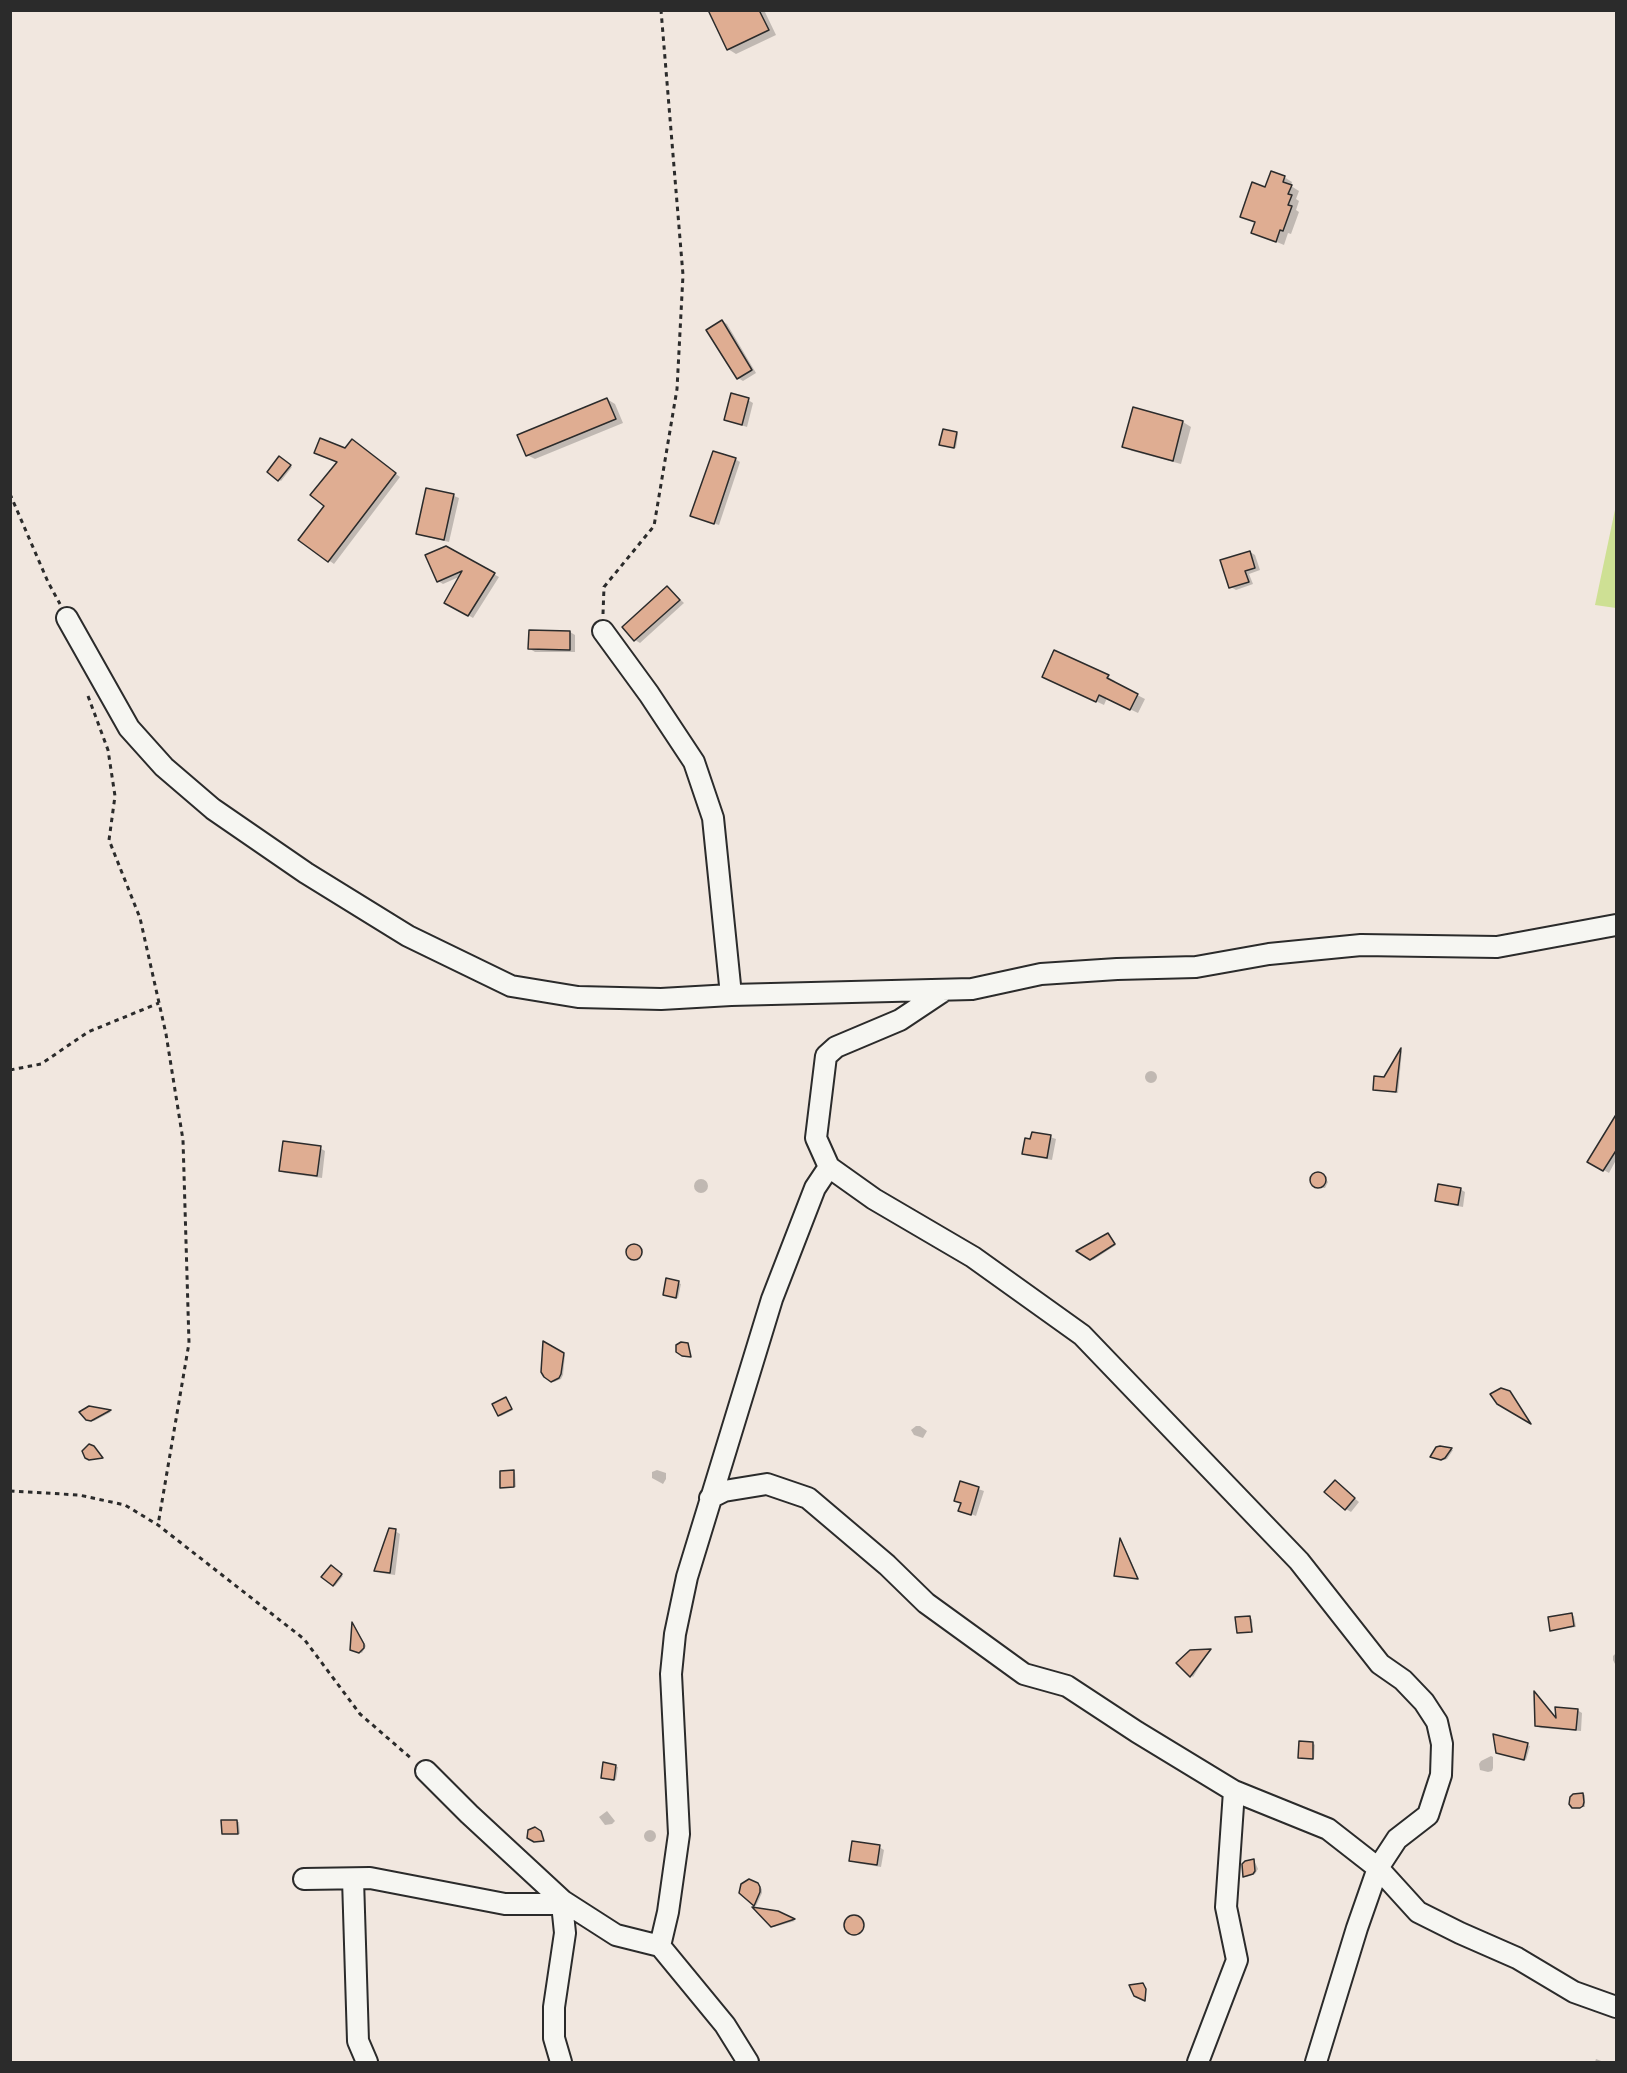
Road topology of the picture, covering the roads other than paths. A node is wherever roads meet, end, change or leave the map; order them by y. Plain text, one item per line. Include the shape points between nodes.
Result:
1 (67, 618) road end
2 (603, 631) road end
3 (1617, 926) edge
4 (945, 990) junction
5 (731, 994) junction
6 (829, 1167) junction
7 (710, 1498) junction
8 (426, 1771) road end
9 (1234, 1791) junction
10 (1378, 1868) junction
11 (304, 1879) dead end
12 (353, 1879) junction
13 (660, 1946) junction
14 (1617, 2007) edge
15 (367, 2062) edge
16 (561, 2062) edge
17 (748, 2062) edge
18 (1198, 2062) edge
19 (1316, 2062) edge

1 - 5 street via 129,728 164,767 222,815 408,936 510,986 578,997 661,999
2 - 5 street via 694,762 713,818
3 - 4 street via 1497,947 1361,945 1269,954 1196,967 1041,974 972,989
4 - 5 street
4 - 6 street via 900,1020 836,1047 826,1056 816,1138
6 - 7 street via 815,1188 772,1299
6 - 10 street via 874,1199 973,1257 1082,1335 1299,1561 1380,1664 1424,1702 1437,1722 1442,1744 1441,1775 1428,1815 1397,1839
7 - 9 street via 724,1491 767,1484 808,1498 887,1564 926,1604 1024,1674 1067,1686
7 - 13 street via 675,1634 671,1674 679,1834
8 - 13 street via 563,1901 616,1935
9 - 10 street via 1328,1829
9 - 18 street via 1226,1907 1238,1960
10 - 14 street via 1419,1912 1517,1958 1574,1992
10 - 19 street
11 - 12 street
12 - 15 street via 358,2041
12 - 16 street via 370,1878 505,1904 562,1904 566,1933 554,2007 554,2038
13 - 17 street via 725,2025

